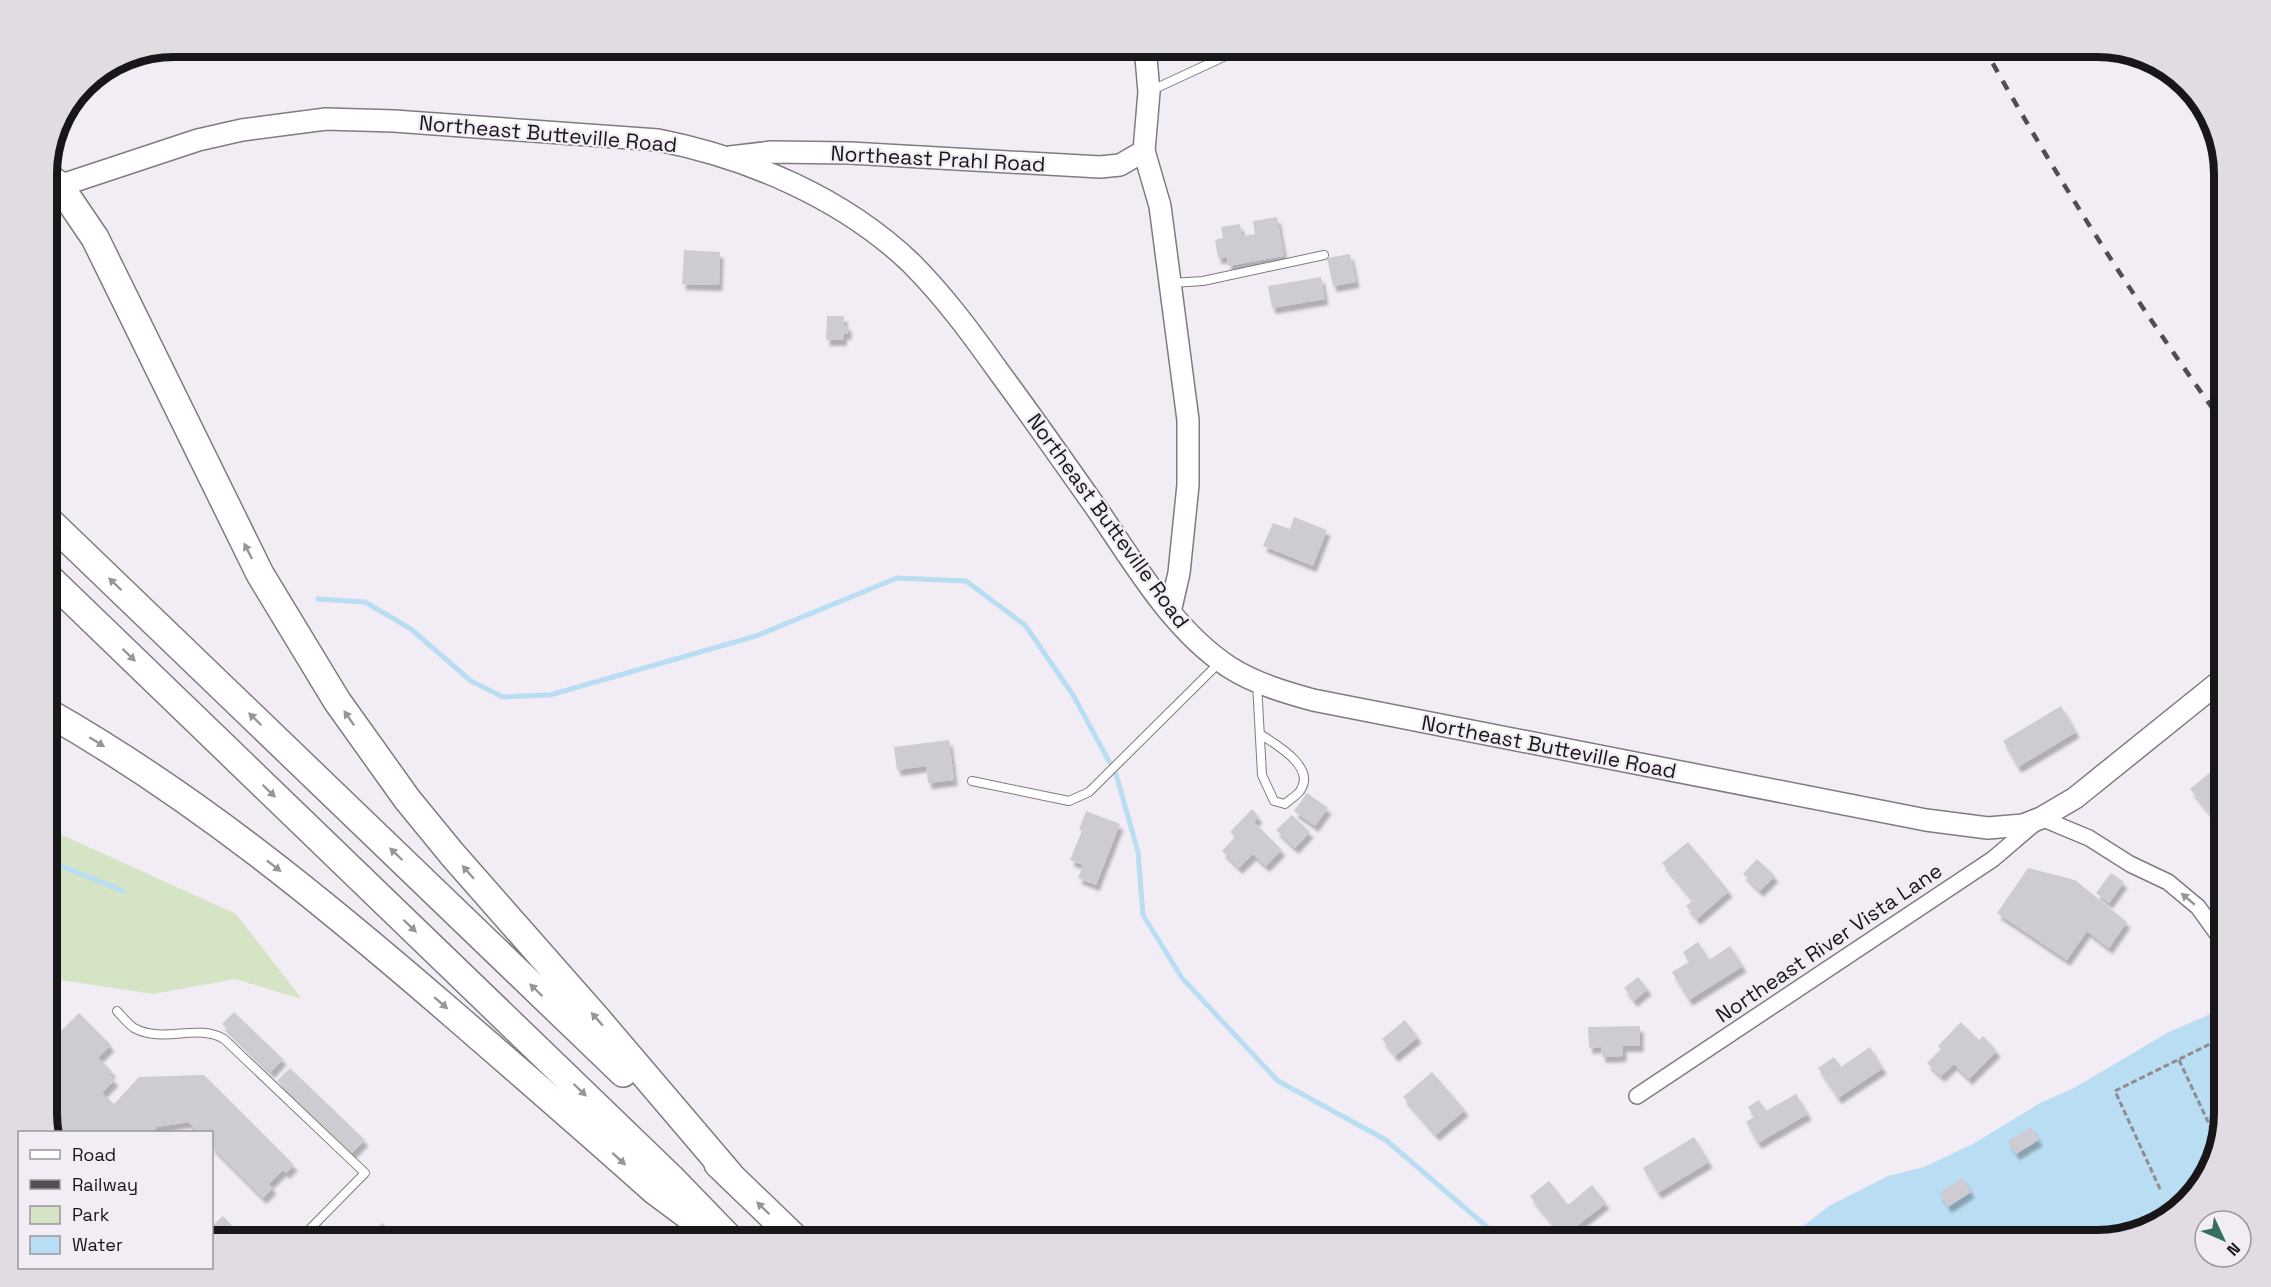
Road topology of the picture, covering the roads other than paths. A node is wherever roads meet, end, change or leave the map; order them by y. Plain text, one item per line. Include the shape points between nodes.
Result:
1 (1146, 57) edge
2 (1223, 57) edge
3 (1149, 92) junction
4 (1144, 151) junction
5 (727, 157) junction
6 (57, 182) edge
7 (57, 191) edge
8 (1323, 255) dead end
9 (1170, 283) junction
10 (57, 528) edge
11 (57, 586) edge
12 (57, 589) edge
13 (71, 600) junction
14 (1170, 612) junction
15 (1221, 661) junction
16 (1257, 682) junction
17 (2214, 686) edge
18 (57, 718) edge
19 (1260, 734) junction
20 (972, 781) dead end
21 (2041, 818) junction
22 (2214, 930) edge
23 (117, 1011) dead end
24 (1637, 1096) dead end
25 (730, 1175) junction
26 (309, 1230) edge
27 (709, 1230) edge
28 (721, 1230) edge
29 (787, 1230) edge

1 - 3 street
2 - 3 lane
3 - 4 street
4 - 5 street, Northeast Prahl Road via 1120,165 1100,168 850,153 772,152
4 - 9 street via 1160,206
5 - 6 street, Northeast Butteville Road via 658,140 326,118 198,140
5 - 14 street, Northeast Butteville Road via 796,186 850,216 891,246 928,281 975,338
25 -> 7 highway via 452,854 337,701 260,574 95,238
8 - 9 lane via 1203,281
9 - 14 street via 1188,420 1188,484 1179,573
25 -> 10 highway
11 - 13 highway
12 - 13 highway
13 -> 28 highway
14 - 15 street, Northeast Butteville Road
15 - 16 street, Northeast Butteville Road
15 - 20 lane via 1089,792 1069,801
16 - 19 lane
16 - 21 street, Northeast Butteville Road via 1348,708 1926,820 1988,828 2023,825
17 - 21 street, Northeast Butteville Road via 2075,798
18 -> 27 highway via 132,764 261,855 413,980 656,1191
19 - 19 lane via 1262,775 1274,801 1285,804 1300,790 1302,772 1294,757
22 -> 21 street via 2198,907 2168,882 2089,838
21 - 24 street, Northeast River Vista Lane via 1993,859
23 - 26 lane via 134,1028 155,1035 214,1033 224,1039 364,1173
29 -> 25 highway

